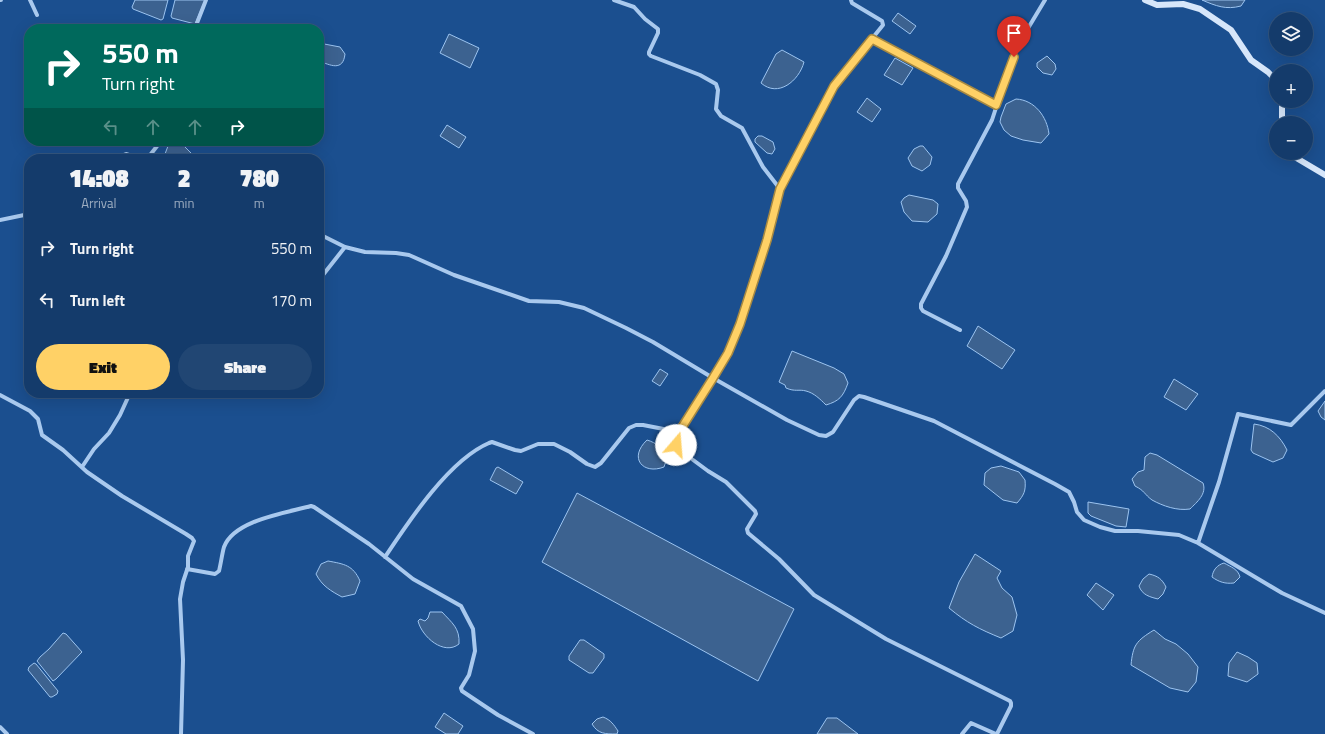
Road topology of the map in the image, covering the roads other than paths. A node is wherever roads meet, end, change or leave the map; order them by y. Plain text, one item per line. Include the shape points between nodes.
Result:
1 (30, 0) edge
2 (206, 0) edge
3 (614, 0) edge
4 (850, 0) edge
5 (1045, 0) edge
6 (1145, 0) edge
7 (37, 15) dead end
8 (197, 24) edge
9 (872, 39) junction
10 (1269, 73) edge
11 (996, 105) junction
12 (157, 146) edge
13 (151, 154) edge
14 (1300, 160) edge
15 (1325, 175) edge
16 (780, 189) junction
17 (24, 215) edge
18 (0, 220) edge
19 (324, 237) edge
20 (344, 247) junction
21 (324, 273) edge
22 (960, 330) dead end
23 (713, 378) junction
24 (1325, 391) edge
25 (0, 395) edge
26 (128, 398) edge
27 (679, 432) junction
28 (82, 467) junction
29 (1198, 543) junction
30 (385, 557) junction
31 (187, 569) junction
32 (1325, 613) edge
33 (0, 728) edge
34 (7, 734) edge
35 (181, 734) edge
36 (533, 734) edge
37 (962, 734) edge
38 (996, 734) edge

1 - 7 street
2 - 8 street
3 - 16 street via 634,7 658,29 649,52 651,56 716,84 716,108 721,116 742,128
4 - 9 street via 882,22 882,28
5 - 11 street via 1021,40
6 - 10 main road via 1156,5 1183,4 1200,9 1231,30 1251,60
9 - 11 street
9 - 16 street via 834,86
11 - 22 street via 992,120 958,184 966,201 963,217 921,304 923,311
12 - 13 street
14 - 15 main road
16 - 23 street via 767,240 740,324 728,353
17 - 18 street
19 - 20 street
20 - 21 street
20 - 23 street via 365,252 409,255 454,275 529,301 559,302 584,308 653,342
23 - 27 street
23 - 29 street via 787,420 818,435 826,436 833,432 854,400 864,396 934,421 1055,484 1069,492 1077,512 1084,520 1095,525 1115,531 1179,535
24 - 29 street via 1291,425 1238,414
25 - 28 street via 30,411 38,419 42,435
26 - 28 street via 109,433
27 - 30 street via 643,425 629,428 595,467 554,444 538,444 521,451 489,443 469,455 442,480
27 - 38 street via 675,438 676,445 681,451 726,482 755,511 756,514 747,529 748,533 779,559 814,595 886,639 1010,701 1011,706
28 - 31 street via 122,496 192,538 194,541 188,556
29 - 32 street via 1282,593
30 - 31 street via 317,508 310,506 277,514 240,528 225,546 217,573
30 - 36 street via 413,579 461,606 473,629 475,651 469,675 461,685 462,691
31 - 35 street via 180,599
33 - 34 street
37 - 38 street via 971,723

